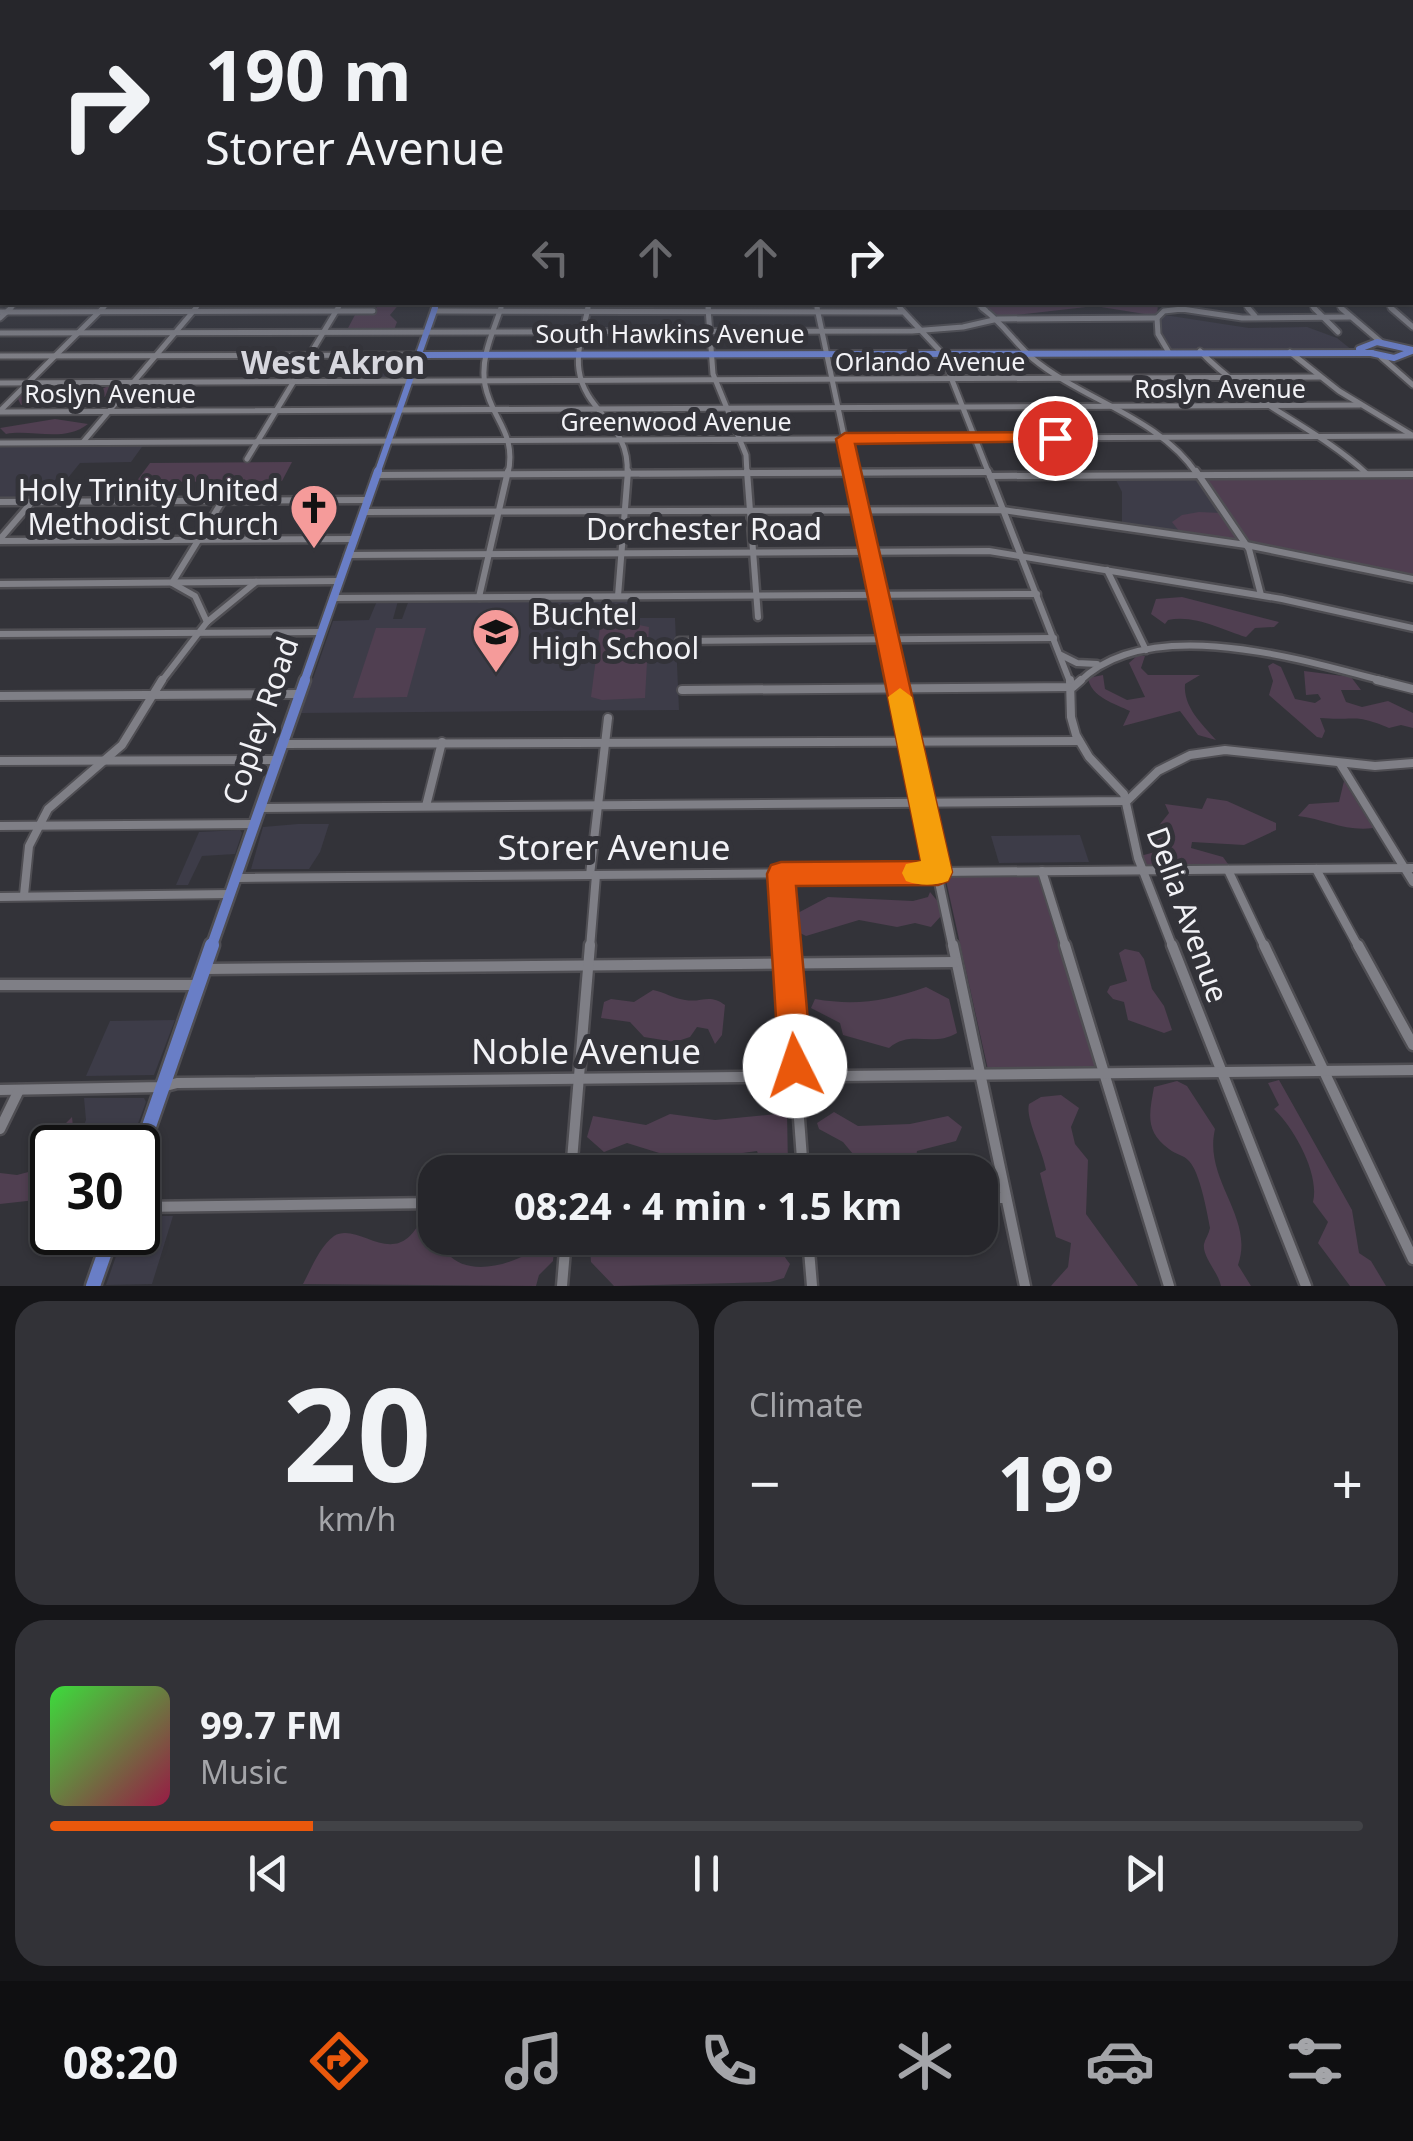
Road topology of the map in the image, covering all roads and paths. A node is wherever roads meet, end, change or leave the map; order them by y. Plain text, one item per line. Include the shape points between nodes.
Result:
1 (106, 305) edge
2 (198, 305) edge
3 (340, 305) edge
4 (502, 305) edge
5 (589, 305) edge
6 (708, 305) edge
7 (817, 305) edge
8 (898, 305) edge
9 (978, 305) edge
10 (1245, 305) edge
11 (1311, 305) edge
12 (1337, 305) edge
13 (1387, 305) edge
14 (1184, 306) edge
15 (435, 307) edge
16 (501, 310) junction
17 (588, 310) junction
18 (336, 311) junction
19 (373, 311) dead end
20 (99, 312) junction
21 (193, 312) junction
22 (902, 312) junction
23 (819, 313) junction
24 (2, 314) edge
25 (709, 314) junction
26 (1324, 317) junction
27 (1350, 317) junction
28 (1157, 318) junction
29 (1256, 318) junction
30 (998, 319) junction
31 (1413, 327) edge
32 (584, 330) junction
33 (924, 330) junction
34 (426, 331) junction
35 (494, 331) junction
36 (710, 331) junction
37 (823, 331) junction
38 (324, 332) junction
39 (1338, 332) dead end
40 (1367, 332) junction
41 (0, 333) edge
42 (78, 333) junction
43 (175, 333) junction
44 (1382, 343) junction
45 (1397, 347) junction
46 (1373, 350) junction
47 (1413, 350) edge
48 (1168, 351) junction
49 (1289, 351) junction
50 (941, 352) junction
51 (1026, 352) junction
52 (1200, 352) junction
53 (827, 353) junction
54 (580, 354) junction
55 (710, 354) junction
56 (310, 355) junction
57 (418, 355) junction
58 (486, 355) junction
59 (0, 356) edge
60 (54, 356) junction
61 (156, 356) junction
62 (1401, 356) junction
63 (1399, 369) junction
64 (1320, 377) junction
65 (1226, 378) junction
66 (952, 379) junction
67 (1068, 379) junction
68 (714, 380) junction
69 (833, 380) junction
70 (582, 381) junction
71 (294, 382) junction
72 (409, 382) junction
73 (484, 382) junction
74 (0, 383) edge
75 (28, 383) junction
76 (132, 383) junction
77 (1413, 385) edge
78 (1360, 405) junction
79 (1114, 406) junction
80 (1270, 406) junction
81 (839, 408) junction
82 (963, 408) junction
83 (602, 409) junction
84 (727, 409) junction
85 (399, 410) junction
86 (497, 410) junction
87 (0, 411) edge
88 (276, 411) junction
89 (108, 412) junction
90 (1322, 436) junction
91 (1413, 436) edge
92 (1158, 437) junction
93 (975, 438) junction
94 (742, 439) junction
95 (845, 439) junction
96 (511, 440) junction
97 (624, 440) junction
98 (388, 441) junction
99 (0, 442) edge
100 (82, 442) junction
101 (258, 442) junction
102 (248, 459) dead end
103 (853, 472) junction
104 (628, 473) junction
105 (748, 473) junction
106 (509, 474) junction
107 (989, 474) junction
108 (1200, 474) junction
109 (1367, 474) junction
110 (1413, 474) edge
111 (376, 475) junction
112 (234, 482) dead end
113 (222, 500) junction
114 (368, 500) junction
115 (0, 502) edge
116 (32, 502) junction
117 (750, 510) junction
118 (860, 510) junction
119 (1004, 510) junction
120 (500, 511) junction
121 (364, 512) junction
122 (626, 512) junction
123 (0, 540) edge
124 (198, 540) junction
125 (354, 540) junction
126 (1246, 545) junction
127 (869, 551) junction
128 (752, 552) junction
129 (622, 553) junction
130 (489, 554) junction
131 (348, 555) junction
132 (1022, 556) junction
133 (1106, 570) junction
134 (1413, 580) edge
135 (256, 582) junction
136 (338, 582) junction
137 (172, 583) junction
138 (0, 584) edge
139 (878, 594) junction
140 (1036, 594) junction
141 (756, 595) junction
142 (1260, 595) junction
143 (479, 596) junction
144 (618, 596) junction
145 (334, 598) junction
146 (758, 617) dead end
147 (207, 622) junction
148 (1413, 628) edge
149 (321, 632) junction
150 (201, 633) junction
151 (0, 634) edge
152 (1054, 638) junction
153 (888, 640) junction
154 (679, 641) dead end
155 (1146, 650) junction
156 (1060, 655) junction
157 (1098, 664) junction
158 (1073, 687) junction
159 (898, 688) junction
160 (1413, 689) edge
161 (682, 690) dead end
162 (299, 694) junction
163 (0, 696) edge
164 (152, 696) junction
165 (608, 718) dead end
166 (606, 741) junction
167 (1079, 741) junction
168 (442, 742) junction
169 (910, 742) junction
170 (283, 744) junction
171 (106, 760) junction
172 (277, 760) junction
173 (0, 761) edge
174 (1413, 763) edge
175 (1341, 765) junction
176 (1127, 801) junction
177 (922, 803) junction
178 (426, 806) junction
179 (601, 806) junction
180 (260, 808) junction
181 (254, 824) junction
182 (0, 826) edge
183 (37, 826) junction
184 (1409, 868) edge
185 (1316, 869) junction
186 (1228, 870) junction
187 (1143, 871) junction
188 (938, 872) junction
189 (1042, 872) junction
190 (781, 874) junction
191 (593, 875) junction
192 (235, 878) junction
193 (1413, 882) edge
194 (230, 894) junction
195 (24, 895) junction
196 (0, 897) edge
197 (956, 962) junction
198 (788, 964) junction
199 (588, 965) junction
200 (204, 969) junction
201 (198, 984) junction
202 (0, 985) edge
203 (1413, 1045) edge
204 (1413, 1070) edge
205 (1323, 1072) junction
206 (1222, 1073) junction
207 (1104, 1074) junction
208 (980, 1076) junction
209 (796, 1078) junction
210 (579, 1080) junction
211 (162, 1086) junction
212 (0, 1090) edge
213 (19, 1090) junction
214 (149, 1125) edge
215 (0, 1129) edge
216 (572, 1155) edge
217 (802, 1155) edge
218 (998, 1198) edge
219 (1006, 1198) junction
220 (418, 1203) edge
221 (160, 1207) edge
222 (104, 1255) edge
223 (565, 1255) edge
224 (809, 1255) edge
225 (1413, 1259) edge
226 (93, 1286) edge
227 (562, 1286) edge
228 (812, 1286) edge
229 (1025, 1286) edge
230 (1169, 1286) edge
231 (1306, 1286) edge

1 - 20 street
2 - 21 street
3 - 18 street
4 - 16 street
5 - 17 street
6 - 25 street
7 - 23 street
8 - 22 street
9 - 30 street
10 - 29 street
11 - 26 street
12 - 27 street
13 - 31 street
14 - 28 street
14 - 29 street
15 - 16 street
15 - 34 main road, Copley Road
16 - 17 street
16 - 35 street
17 - 25 street
17 - 32 street
18 - 19 street
18 - 21 street
18 - 38 street
20 - 21 street
20 - 24 street
20 - 42 street
21 - 43 street
22 - 23 street
22 - 33 street
23 - 25 street
23 - 37 street
25 - 36 street
26 - 27 street
26 - 29 street
26 - 39 street
27 - 40 street
28 - 30 street
28 - 48 street
30 - 33 street
30 - 51 street
32 - 35 street
32 - 36 street
32 - 54 street
33 - 37 street
33 - 50 street
34 - 35 street
34 - 38 street
34 - 57 main road, Copley Road
35 - 58 street
36 - 37 street
36 - 55 street
37 - 53 street
38 - 43 street
38 - 56 street
40 - 44 street
40 - 46 street
41 - 42 street
42 - 43 street
42 - 60 street
43 - 61 street
44 - 45 main road
44 - 46 main road
45 - 47 main road
45 - 62 main road
46 - 49 main road, South Hawkins Avenue
46 - 62 main road
46 - 63 street
47 - 62 main road
48 - 51 main road, South Hawkins Avenue
48 - 52 main road, South Hawkins Avenue
49 - 52 main road, South Hawkins Avenue
49 - 64 street
50 - 51 main road, South Hawkins Avenue
50 - 53 main road, South Hawkins Avenue
50 - 66 street
51 - 67 street
52 - 65 street
53 - 55 main road, South Hawkins Avenue
53 - 69 street
54 - 55 main road, South Hawkins Avenue
54 - 58 main road, South Hawkins Avenue
54 - 70 street
55 - 68 street
56 - 57 street, South Hawkins Avenue
56 - 61 street, South Hawkins Avenue
56 - 71 street
57 - 58 main road, South Hawkins Avenue
57 - 72 main road, Copley Road
58 - 73 street
59 - 60 street, South Hawkins Avenue
60 - 61 street, South Hawkins Avenue
60 - 75 street
61 - 76 street
62 - 63 street via 1395,360
63 - 77 street
64 - 65 street, Orlando Avenue
64 - 78 street
65 - 67 street, Orlando Avenue
65 - 80 street
66 - 67 street, Orlando Avenue
66 - 69 street, Orlando Avenue
66 - 82 street
67 - 79 street
68 - 69 street, Orlando Avenue
68 - 70 street, Orlando Avenue
68 - 84 street
69 - 81 street
70 - 73 street, Orlando Avenue
70 - 83 street
71 - 72 street, Orlando Avenue
71 - 76 street, Orlando Avenue
71 - 88 street
72 - 73 street, Orlando Avenue
72 - 85 main road, Copley Road
73 - 86 street
74 - 75 street, Orlando Avenue
75 - 76 street, Orlando Avenue
75 - 87 street
76 - 89 street
78 - 80 street, Roslyn Avenue
78 - 91 street
79 - 80 street, Roslyn Avenue
79 - 82 street, Roslyn Avenue
79 - 92 street
80 - 90 street
81 - 82 street, Roslyn Avenue
81 - 84 street, Roslyn Avenue
81 - 95 street
82 - 93 street
83 - 84 street, Roslyn Avenue
83 - 86 street, Roslyn Avenue
83 - 97 street
84 - 94 street
85 - 86 street, Roslyn Avenue
85 - 88 street, Roslyn Avenue
85 - 98 main road, Copley Road
86 - 96 street
87 - 89 street, Roslyn Avenue
88 - 89 street, Roslyn Avenue
88 - 101 street
89 - 100 street
90 - 91 street, Greenwood Avenue
90 - 92 street, Greenwood Avenue
90 - 109 street
92 - 93 street, Greenwood Avenue
92 - 108 street
93 - 95 street, Greenwood Avenue
93 - 107 street
94 - 95 street, Greenwood Avenue
94 - 97 street, Greenwood Avenue
94 - 105 street
95 - 103 street
96 - 97 street, Greenwood Avenue
96 - 98 street, Greenwood Avenue
96 - 106 street
97 - 104 street
98 - 101 street, Greenwood Avenue
98 - 111 main road, Copley Road
99 - 100 street, Greenwood Avenue
100 - 101 street, Greenwood Avenue
101 - 102 street
103 - 105 street
103 - 107 street
103 - 118 street
104 - 105 street
104 - 106 street
104 - 122 street
105 - 117 street
106 - 111 street
106 - 120 street
107 - 108 street
107 - 119 street
108 - 109 street
108 - 126 street
109 - 110 street
111 - 114 main road, Copley Road
112 - 113 street
113 - 114 street
113 - 116 street
113 - 124 street
114 - 121 main road, Copley Road
115 - 116 street
116 - 123 street
117 - 118 street
117 - 122 street
117 - 128 street
118 - 119 street
118 - 127 street
119 - 126 street
119 - 132 street
120 - 121 street
120 - 122 street
120 - 130 street
121 - 125 main road, Copley Road
122 - 129 street
123 - 124 street
124 - 125 street
124 - 137 street
125 - 131 main road, Copley Road
126 - 134 street
126 - 142 street
127 - 128 street, Dorchester Road
127 - 132 street, Dorchester Road
127 - 139 street
128 - 129 street, Dorchester Road
128 - 141 street
129 - 130 street, Dorchester Road
129 - 144 street
130 - 131 street, Dorchester Road
130 - 143 street
131 - 136 main road, Copley Road
132 - 133 street, Dorchester Road
132 - 140 street
133 - 142 street, Dorchester Road
133 - 155 street
135 - 136 street
135 - 137 street
135 - 147 street
136 - 145 main road, Copley Road
137 - 138 street
137 - 147 street via 195,596
139 - 140 street
139 - 141 street
139 - 153 street
140 - 152 street
141 - 144 street
141 - 146 street
142 - 148 street, Dorchester Road
143 - 144 street
143 - 145 street
145 - 149 main road, Copley Road
147 - 150 street
149 - 150 street
149 - 162 main road, Copley Road
150 - 151 street
150 - 164 street
152 - 153 street
152 - 156 street
153 - 154 street
153 - 159 street
155 - 157 street
155 - 160 street via 1253,653
156 - 157 street
156 - 158 street
157 - 158 street
158 - 159 street
158 - 167 street via 1071,717
159 - 161 street
159 - 169 street
162 - 164 street
162 - 170 main road, Copley Road
163 - 164 street
164 - 171 street via 136,728
165 - 166 street
166 - 168 street
166 - 169 street
166 - 179 street
167 - 169 street
167 - 176 street, Delia Avenue
168 - 170 street
168 - 178 street
169 - 177 street
170 - 172 main road, Copley Road
171 - 172 street
171 - 173 street
171 - 183 street via 66,790
172 - 180 main road, Copley Road
174 - 175 street
175 - 176 street via 1254,749 1205,751 1158,768
175 - 184 street
176 - 177 street
176 - 187 street, Delia Avenue
177 - 179 street
177 - 188 street
178 - 179 street
178 - 180 street
179 - 191 street
180 - 181 main road, Copley Road
181 - 183 street
181 - 192 main road, Copley Road
182 - 183 street
183 - 195 street
184 - 185 street, Storer Avenue
184 - 193 street
185 - 186 street, Storer Avenue
185 - 203 street
186 - 187 street, Storer Avenue
186 - 205 street
187 - 189 street, Storer Avenue
187 - 206 street, Delia Avenue
188 - 189 street, Storer Avenue
188 - 190 street, Storer Avenue
188 - 197 street
189 - 207 street
190 - 191 street, Storer Avenue
190 - 198 street
191 - 192 street, Storer Avenue
191 - 199 street
192 - 194 main road, Copley Road
194 - 195 street
194 - 200 main road, Copley Road
195 - 196 street
197 - 198 street
197 - 208 street
198 - 199 street
198 - 209 street
199 - 200 street
199 - 210 street
200 - 201 main road, Copley Road
201 - 202 street
201 - 211 main road, Copley Road
204 - 205 street, Noble Avenue
205 - 206 street, Noble Avenue
205 - 225 street
206 - 207 street, Noble Avenue
206 - 231 street, Delia Avenue
207 - 208 street, Noble Avenue
207 - 230 street
208 - 209 street, Noble Avenue
208 - 219 street
209 - 210 street, Noble Avenue
209 - 217 street
210 - 211 street, Noble Avenue
210 - 216 street
211 - 213 street, Noble Avenue
211 - 214 main road, Copley Road
212 - 213 street, Noble Avenue
213 - 215 street
218 - 219 street
219 - 229 street
220 - 221 street
222 - 226 main road
223 - 227 street
224 - 228 street

